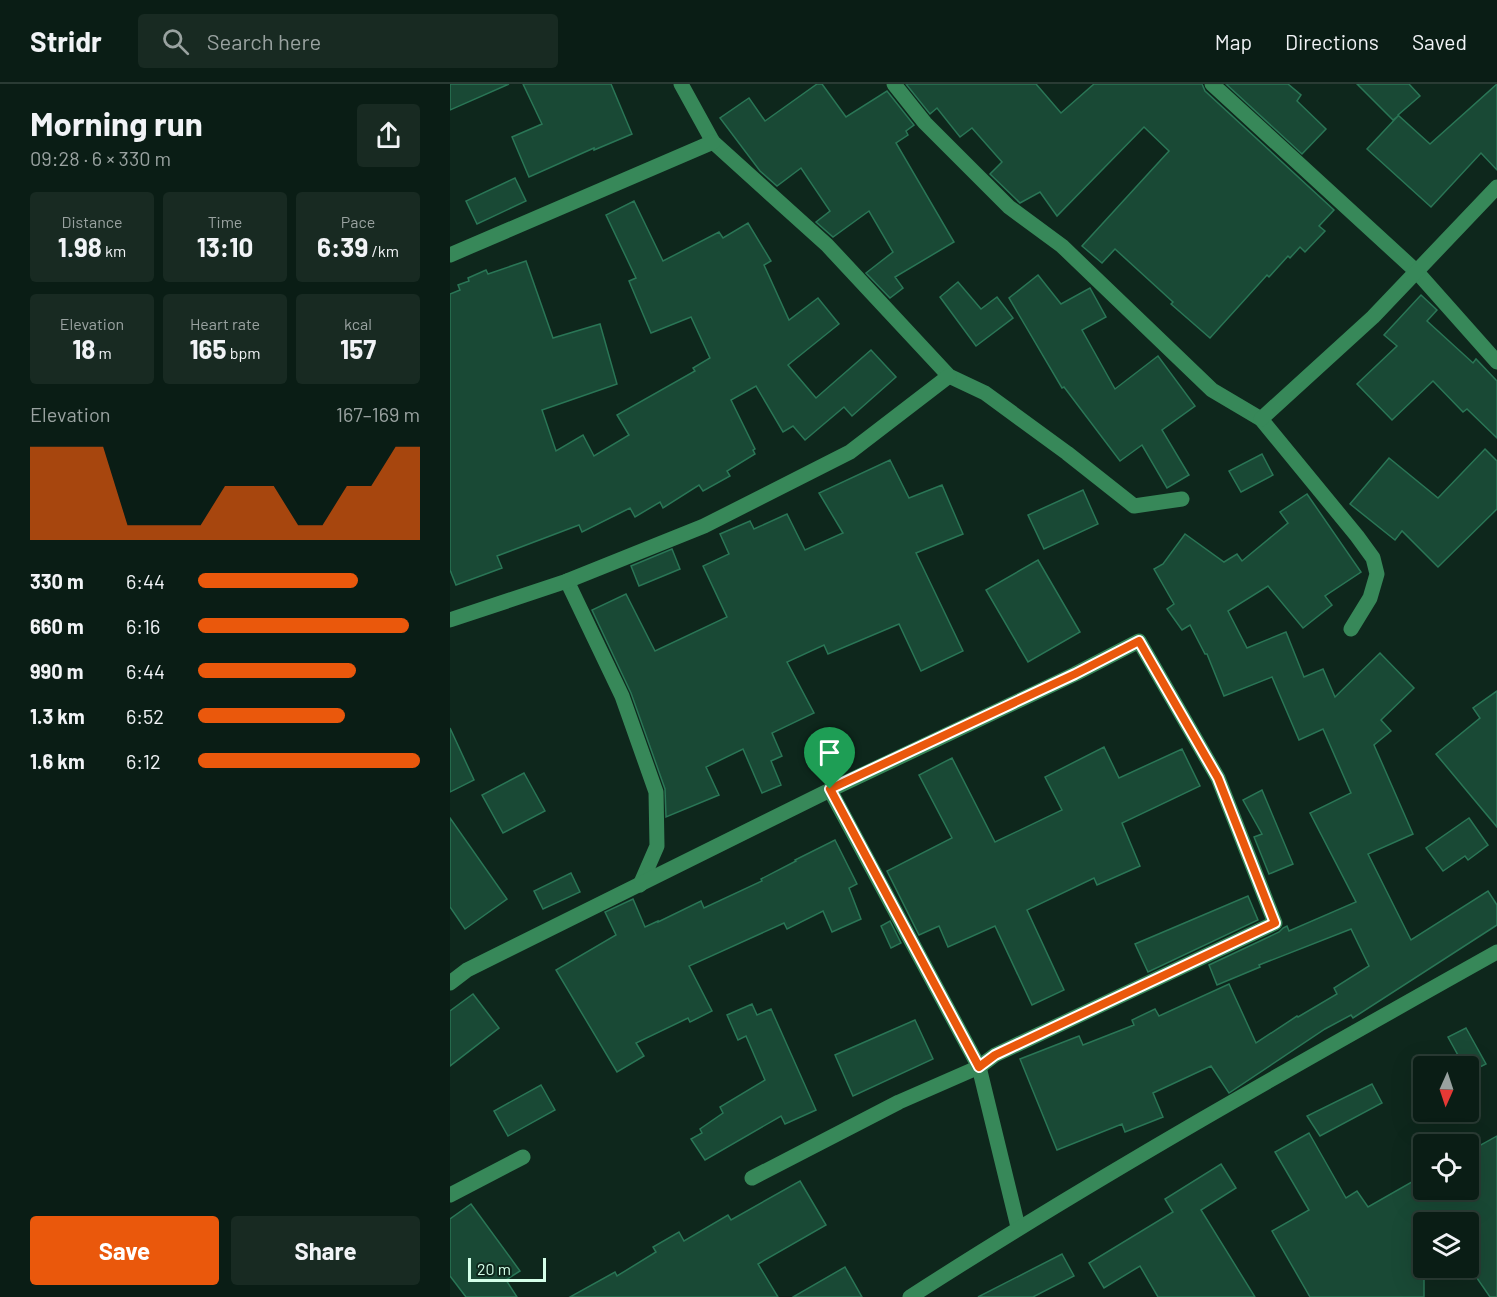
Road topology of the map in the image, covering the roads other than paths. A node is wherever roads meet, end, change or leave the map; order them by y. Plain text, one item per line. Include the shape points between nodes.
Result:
1 (681, 84) edge
2 (894, 84) edge
3 (1212, 84) edge
4 (713, 142) junction
5 (1497, 187) edge
6 (450, 255) edge
7 (1417, 272) junction
8 (1497, 362) edge
9 (949, 376) junction
10 (1261, 419) junction
11 (1182, 499) dead end
12 (567, 581) junction
13 (450, 620) edge
14 (1351, 629) dead end
15 (830, 789) junction
16 (640, 885) junction
17 (1497, 952) edge
18 (450, 983) edge
19 (979, 1067) junction
20 (523, 1157) dead end
21 (752, 1178) dead end
22 (450, 1195) edge
23 (1018, 1227) junction
24 (910, 1297) edge

1 - 4 street
2 - 10 street via 925,123 1010,207 1062,246 1212,390
3 - 7 street
4 - 6 street
4 - 9 street via 826,245
5 - 7 street
7 - 8 street
7 - 10 street
9 - 11 street via 985,393 1134,506
9 - 12 street via 850,452 704,526
10 - 14 street via 1373,558 1377,574 1370,598
12 - 13 street
12 - 16 street via 622,696 656,792 657,846
15 - 16 street
15 - 19 street
15 - 19 street via 1139,641 1218,778 1275,923 995,1055
16 - 18 street via 468,970
17 - 23 street
19 - 21 street via 899,1102
19 - 23 street
20 - 22 street
23 - 24 street

